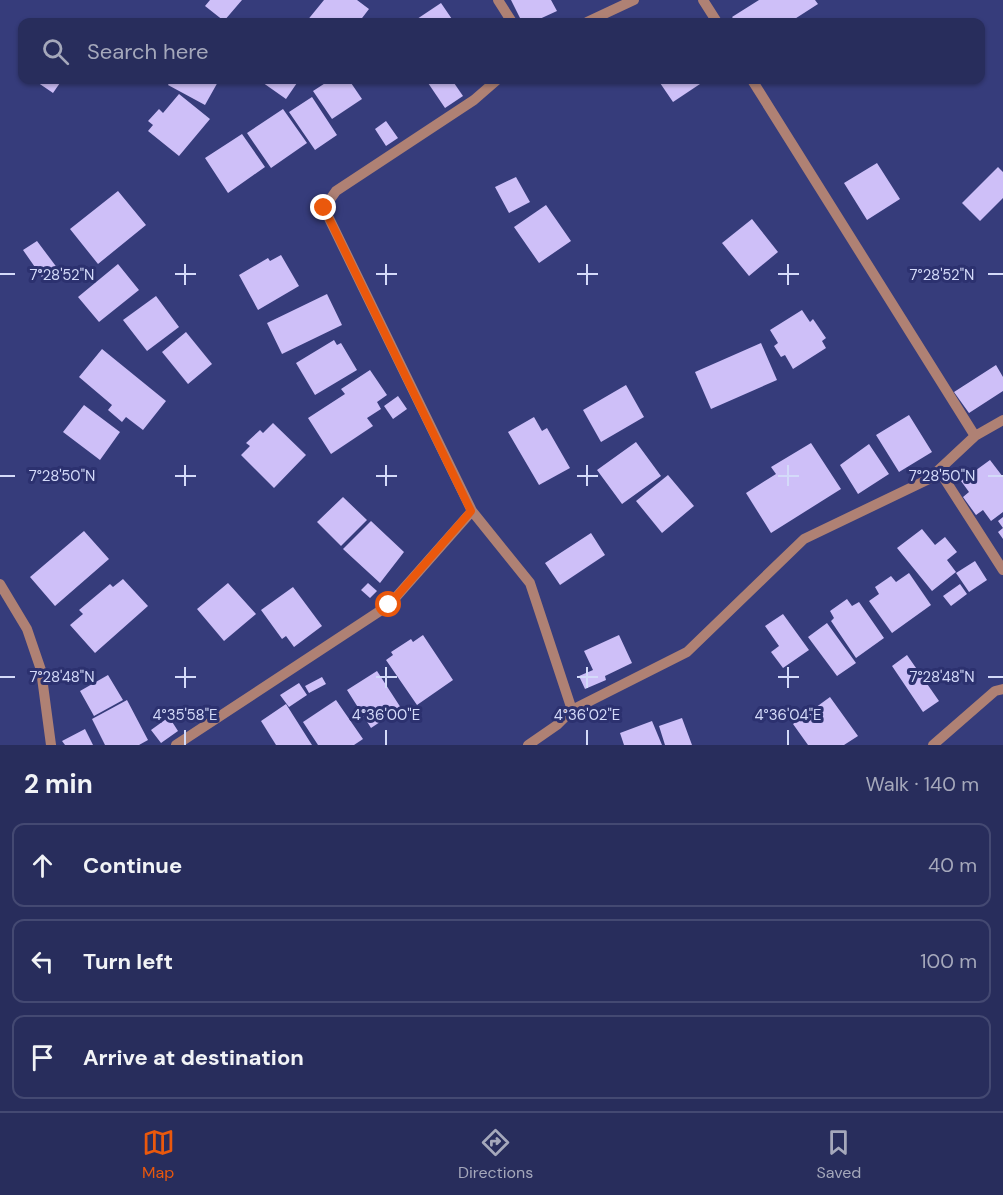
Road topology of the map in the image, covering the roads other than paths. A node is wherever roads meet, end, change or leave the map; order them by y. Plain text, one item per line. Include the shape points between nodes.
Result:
1 (498, 0) edge
2 (634, 0) edge
3 (703, 0) edge
4 (509, 18) edge
5 (596, 18) edge
6 (714, 18) edge
7 (492, 84) edge
8 (755, 84) edge
9 (1003, 420) edge
10 (975, 436) junction
11 (940, 472) junction
12 (471, 511) junction
13 (1003, 570) edge
14 (0, 584) edge
15 (1003, 689) edge
16 (572, 710) junction
17 (51, 745) edge
18 (176, 745) edge
19 (528, 745) edge
20 (933, 745) edge

1 - 4 street
2 - 5 street
3 - 6 street
7 - 12 street via 336,191 324,208
8 - 10 street
9 - 10 street
10 - 11 street
11 - 13 street
11 - 16 street via 804,539 687,652
12 - 16 street via 530,583
12 - 18 street via 389,605
14 - 17 street via 27,628 41,670
15 - 20 street via 995,691
16 - 19 street

